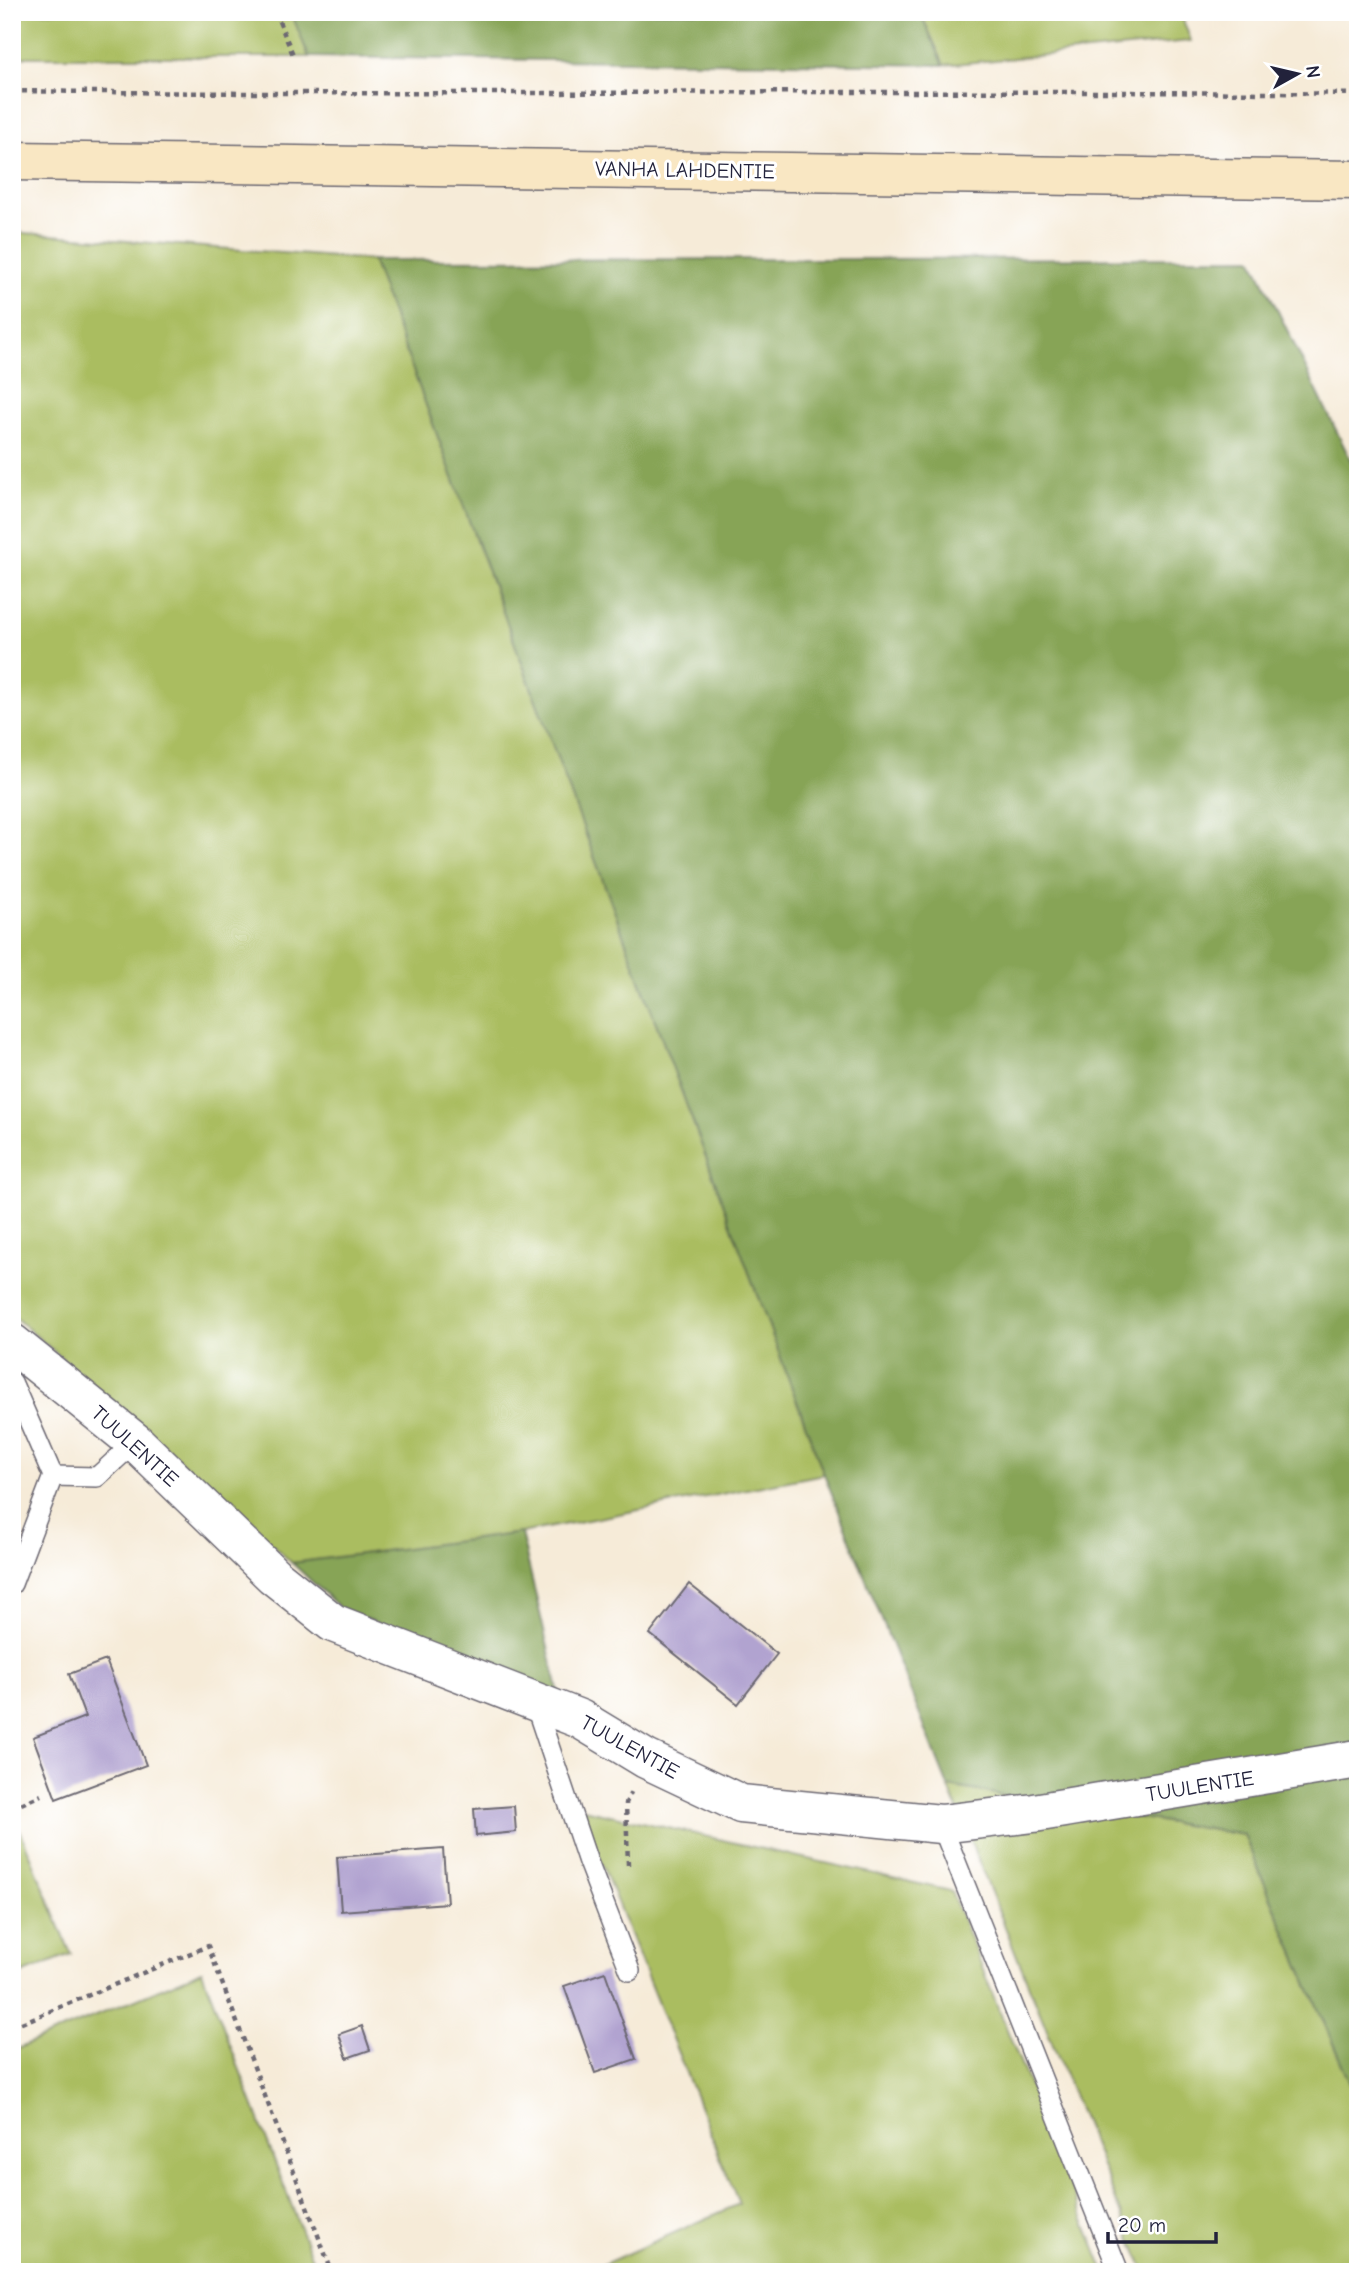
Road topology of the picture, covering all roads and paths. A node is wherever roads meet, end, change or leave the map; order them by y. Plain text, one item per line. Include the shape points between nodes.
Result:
1 (275, 12) edge
2 (294, 57) dead end
3 (12, 91) edge
4 (1358, 94) edge
5 (12, 161) edge
6 (1358, 180) edge
7 (12, 1343) edge
8 (12, 1382) edge
9 (135, 1442) junction
10 (52, 1476) junction
11 (12, 1584) edge
12 (534, 1700) junction
13 (646, 1759) junction
14 (1358, 1759) edge
15 (41, 1795) dead end
16 (12, 1808) edge
17 (941, 1824) junction
18 (628, 1865) dead end
19 (630, 1971) dead end
20 (12, 2027) edge
21 (331, 2272) edge
22 (1119, 2272) edge

1 - 2 path
3 - 4 path
5 - 6 main road, VANHA LAHDENTIE
7 - 9 street, TUULENTIE
8 - 10 lane
9 - 10 lane via 97,1477
9 - 12 street, TUULENTIE via 274,1576 332,1623
10 - 11 lane
12 - 13 street, TUULENTIE via 580,1719
12 - 19 lane
13 - 17 street, TUULENTIE via 741,1804
13 - 18 path via 626,1803
14 - 17 street, TUULENTIE
15 - 16 path
17 - 22 lane
20 - 21 path via 208,1946

